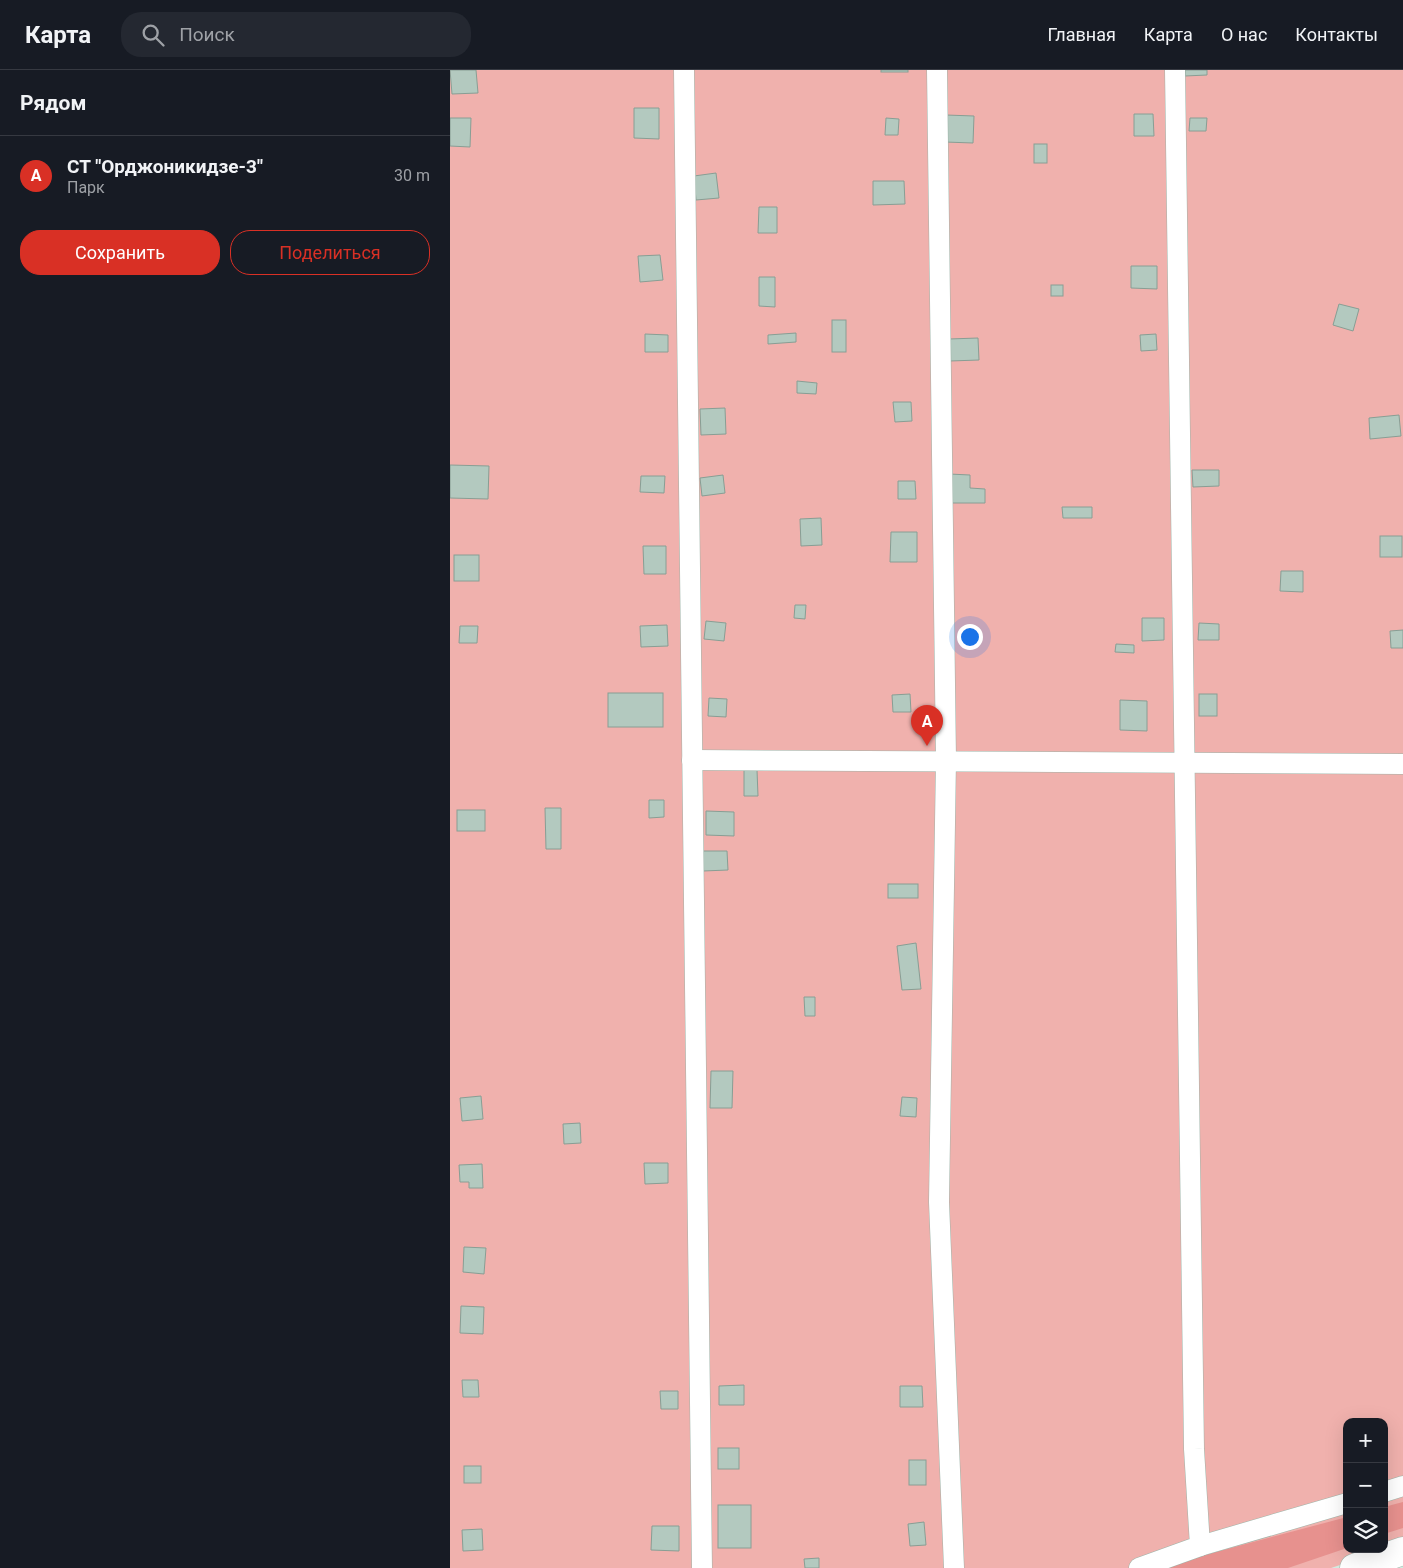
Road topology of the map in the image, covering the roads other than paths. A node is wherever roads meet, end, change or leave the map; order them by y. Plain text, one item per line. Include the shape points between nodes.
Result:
1 (684, 70) edge
2 (937, 70) edge
3 (1175, 70) edge
4 (692, 760) junction
5 (946, 760) junction
6 (1186, 762) junction
7 (1403, 764) edge
8 (1403, 1486) edge
9 (1388, 1491) edge
10 (1343, 1504) edge
11 (1200, 1546) junction
12 (1403, 1551) edge
13 (702, 1568) edge
14 (954, 1568) edge
15 (1138, 1568) edge
16 (1354, 1568) edge

1 - 4 street
2 - 5 street
3 - 6 street
4 - 5 street
4 - 13 street
5 - 6 street
5 - 14 street via 938,1202
6 - 7 street
6 - 11 street via 1194,1449
8 - 9 street
10 - 11 street
11 - 15 street
12 - 16 main road

